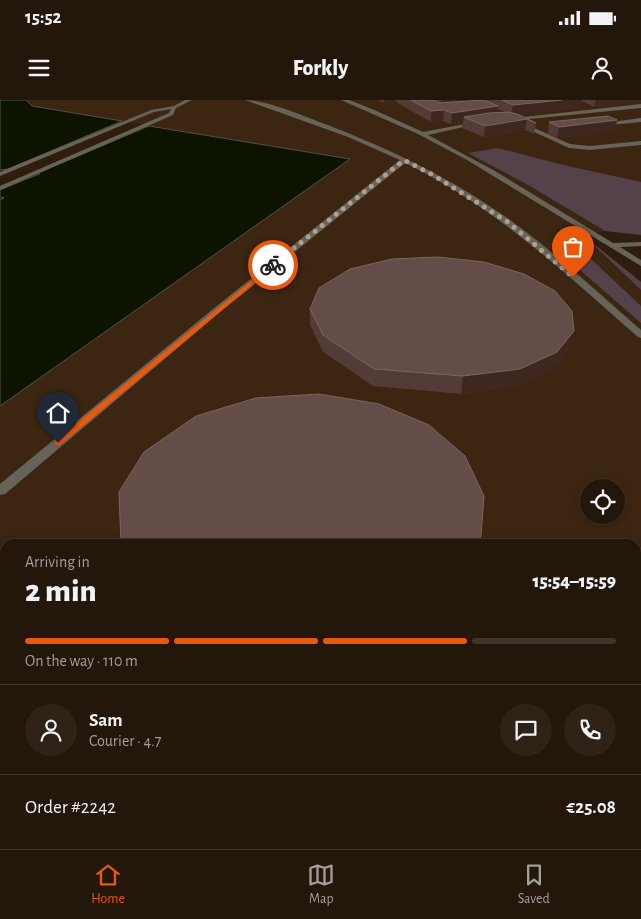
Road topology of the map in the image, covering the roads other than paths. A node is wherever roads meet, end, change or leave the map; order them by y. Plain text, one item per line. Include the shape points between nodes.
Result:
1 (189, 100) edge
2 (248, 100) edge
3 (344, 100) edge
4 (621, 100) edge
5 (579, 103) dead end
6 (639, 106) edge
7 (175, 107) junction
8 (594, 110) junction
9 (641, 120) edge
10 (488, 121) edge
11 (593, 125) edge
12 (554, 129) edge
13 (535, 131) junction
14 (423, 134) junction
15 (641, 143) edge
16 (404, 160) junction
17 (0, 174) edge
18 (0, 188) edge
19 (641, 244) edge
20 (613, 245) junction
21 (641, 264) edge
22 (641, 335) edge
23 (0, 491) edge

1 - 7 lane
2 - 16 lane via 347,135
3 - 14 lane
4 - 6 lane
5 - 8 lane
6 - 8 lane
7 - 17 lane via 153,111
7 - 18 lane via 171,114
8 - 13 lane via 504,117
9 - 11 lane
10 - 14 lane
12 - 13 lane
13 - 15 lane via 561,144 578,147
14 - 20 lane via 507,180
16 - 22 lane via 508,222
16 - 23 lane
19 - 20 lane
20 - 21 lane

